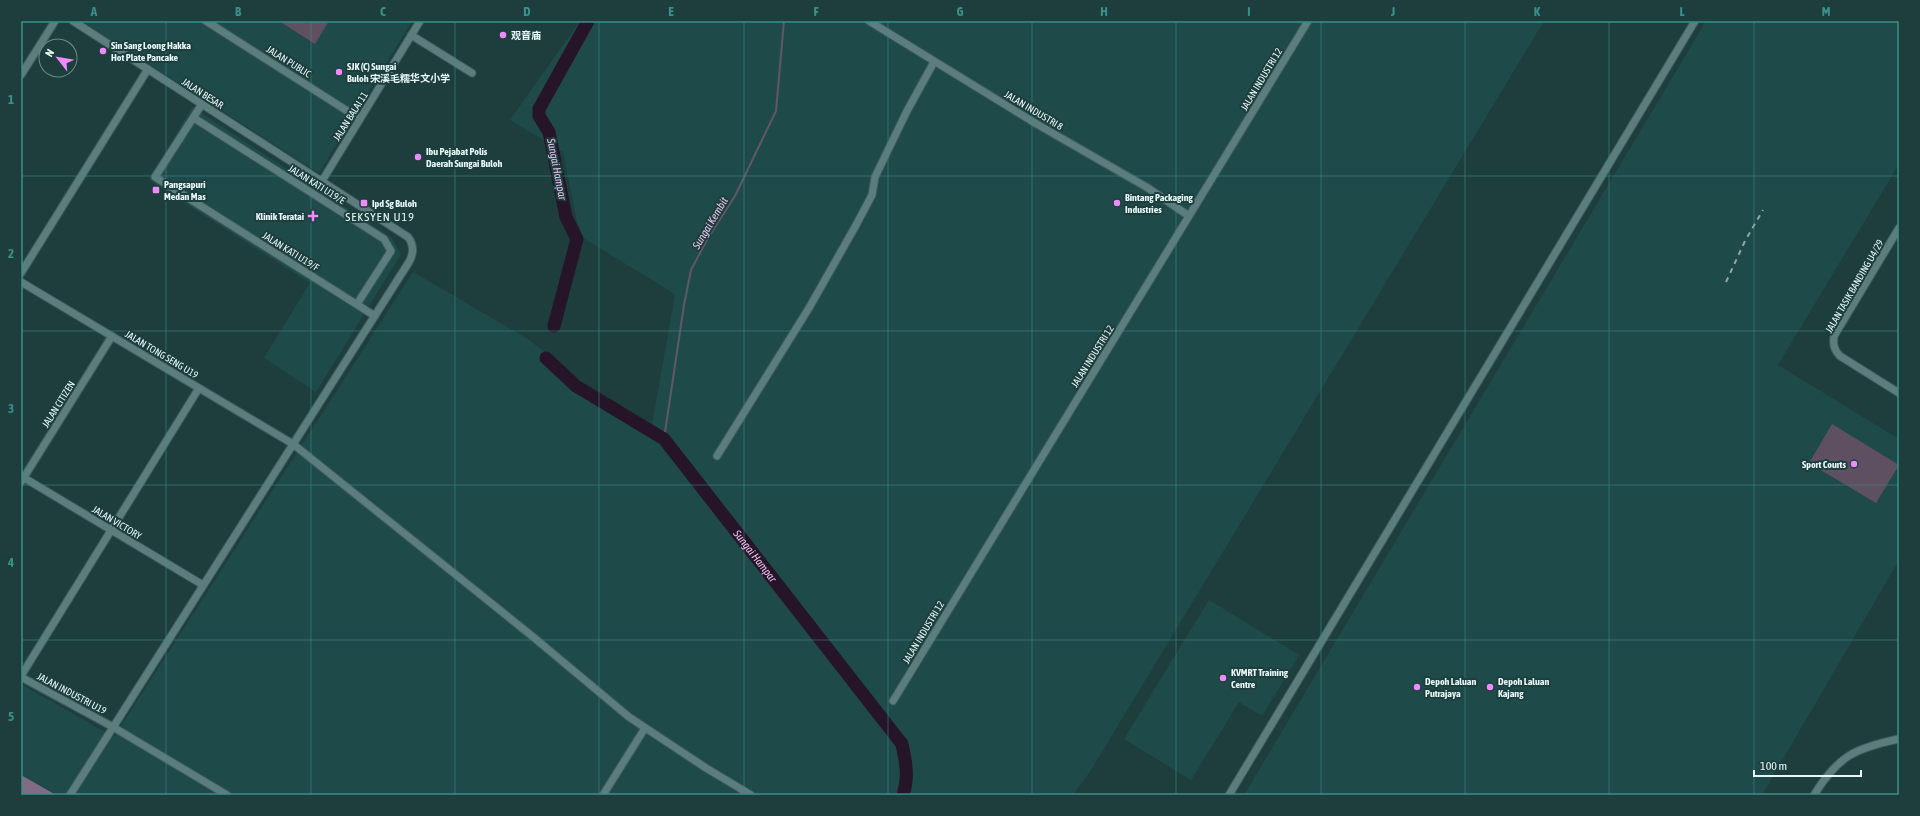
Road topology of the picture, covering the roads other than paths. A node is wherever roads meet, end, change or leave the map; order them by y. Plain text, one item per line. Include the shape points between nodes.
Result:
1 (54, 21) edge
2 (73, 21) edge
3 (206, 21) edge
4 (420, 21) edge
5 (869, 21) edge
6 (1308, 21) edge
7 (1694, 21) edge
8 (411, 35) junction
9 (934, 62) junction
10 (148, 69) junction
11 (472, 73) dead end
12 (21, 75) edge
13 (202, 104) junction
14 (194, 118) junction
15 (360, 119) junction
16 (322, 181) junction
17 (1189, 216) junction
18 (1899, 228) edge
19 (21, 273) edge
20 (21, 282) edge
21 (357, 304) junction
22 (375, 316) junction
23 (112, 336) junction
24 (198, 388) junction
25 (1899, 392) edge
26 (293, 444) junction
27 (717, 456) dead end
28 (22, 478) edge
29 (111, 530) junction
30 (203, 585) junction
31 (21, 677) edge
32 (892, 701) dead end
33 (113, 727) junction
34 (646, 728) junction
35 (1899, 738) edge
36 (70, 795) edge
37 (227, 795) edge
38 (603, 795) edge
39 (751, 795) edge
40 (1229, 795) edge
41 (1814, 795) edge

1 - 12 street
2 - 10 street, JALAN BESAR
3 - 15 street, JALAN PUBLIC
4 - 8 street, JALAN BALAI 11
5 - 9 street, JALAN INDUSTRI 8
6 - 17 street, JALAN INDUSTRI 12
7 - 40 street
8 - 11 street
8 - 15 street, JALAN BALAI 11
9 - 17 street, JALAN INDUSTRI 8 via 1035,124 1148,188
9 - 27 street via 875,177 872,195 855,227 809,308
10 - 13 street, JALAN BESAR
10 - 19 street
13 - 14 street
13 - 16 street, JALAN BESAR
14 - 21 street, JALAN KATI U19/E via 384,239 391,251
14 - 21 street, JALAN KATI U19/F via 155,177
15 - 16 street, JALAN BALAI 11
16 - 22 street, JALAN BESAR via 408,237 413,247 409,262
17 - 32 street, JALAN INDUSTRI 12
18 - 25 street, JALAN TASIK BANDING U4/29 via 1834,336 1833,342 1840,356
20 - 23 street, JALAN TONG SENG U19
21 - 22 street, JALAN KATI U19/F
22 - 26 street
23 - 24 street, JALAN TONG SENG U19
23 - 28 street, JALAN CITIZEN
24 - 26 street, JALAN TONG SENG U19
24 - 29 street
26 - 30 street
26 - 34 street, JALAN TONG SENG U19 via 629,717
28 - 29 street, JALAN VICTORY
29 - 30 street, JALAN VICTORY
29 - 31 street
30 - 33 street
31 - 33 street, JALAN INDUSTRI U19
33 - 36 street
33 - 37 street, JALAN INDUSTRI U19
34 - 38 street
34 - 39 street, JALAN TONG SENG U19
35 - 41 street via 1861,748 1845,758 1830,771

